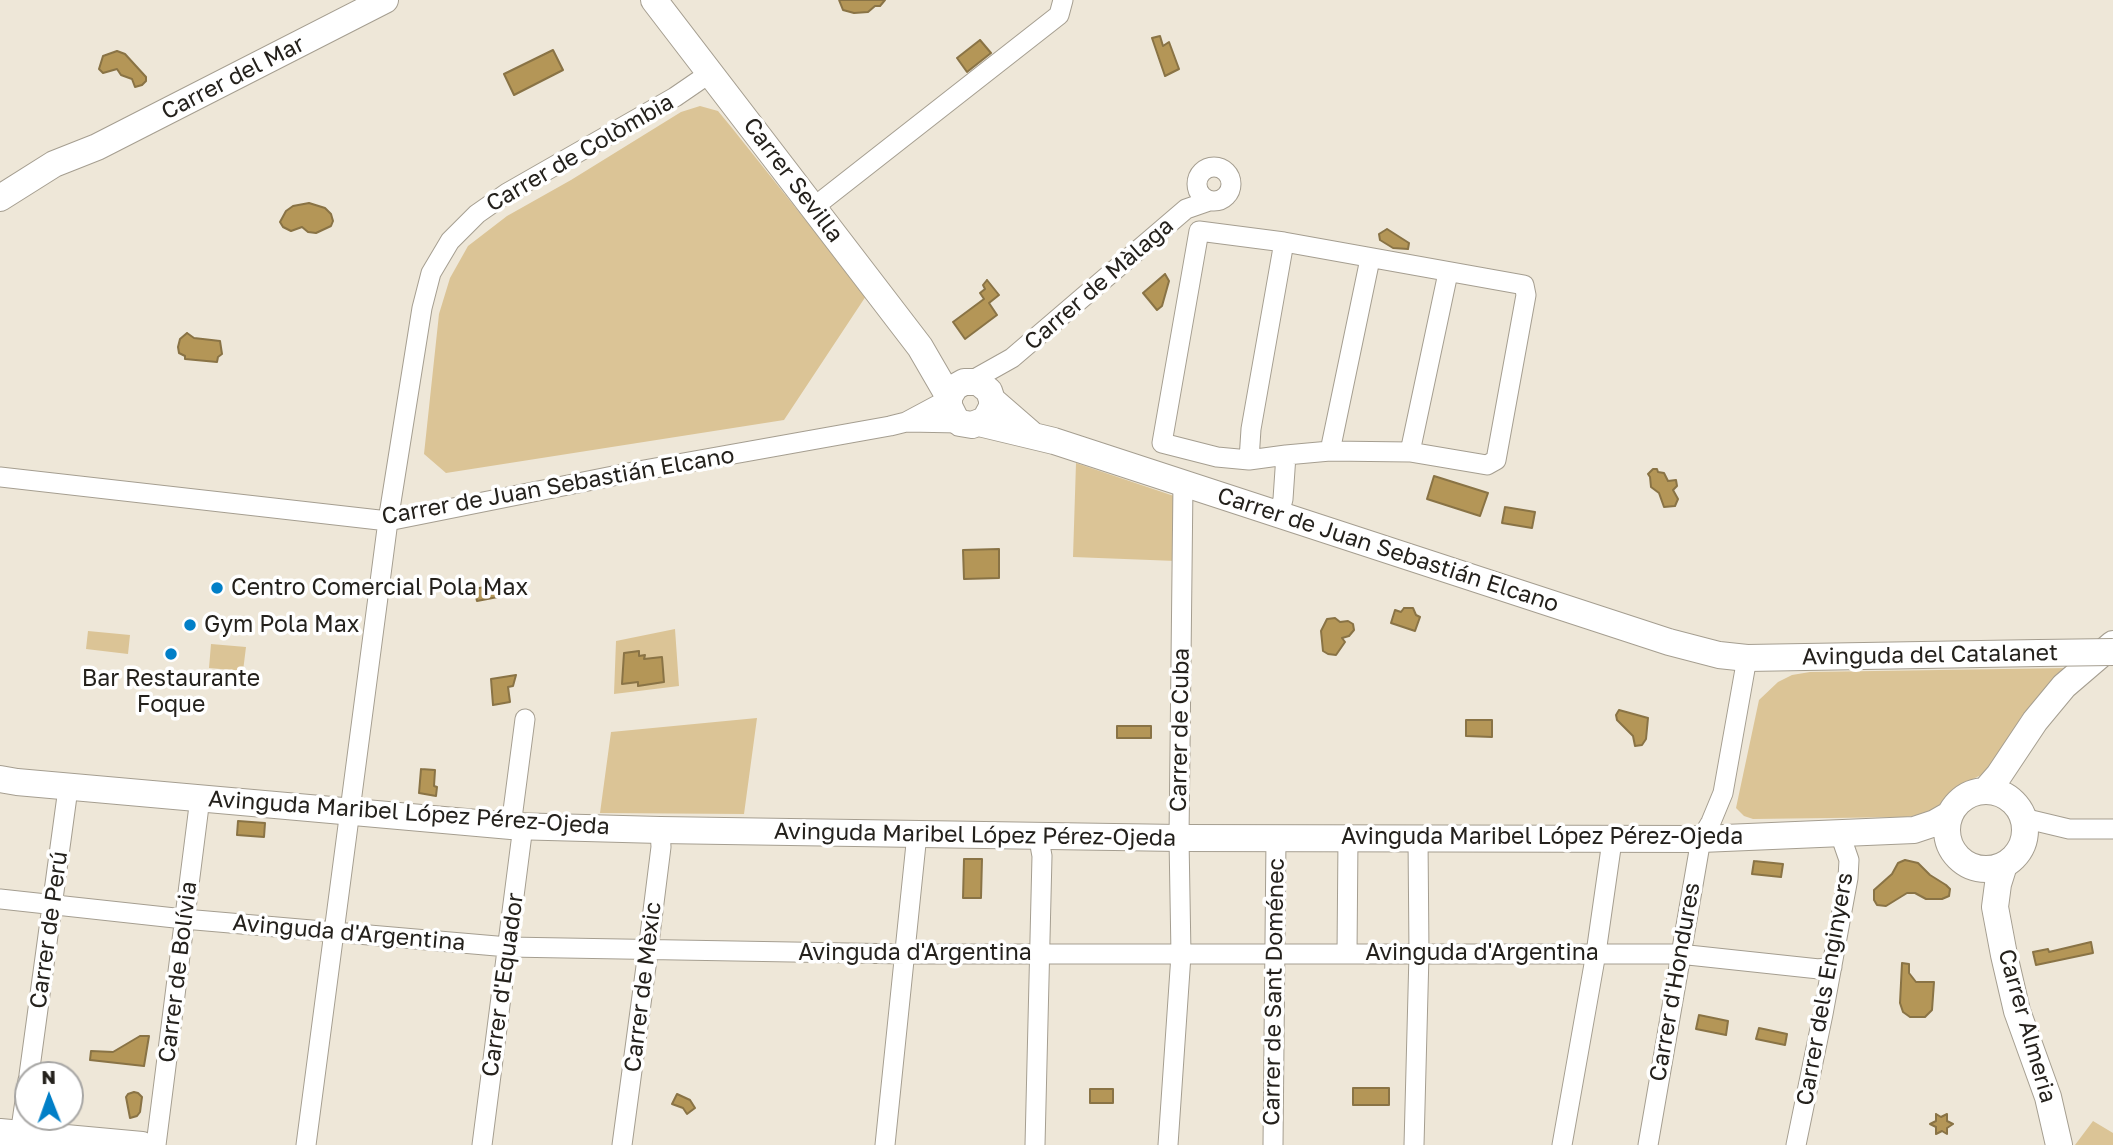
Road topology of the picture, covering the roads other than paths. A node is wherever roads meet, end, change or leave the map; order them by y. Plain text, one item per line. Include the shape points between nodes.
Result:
1 (654, 0) edge
2 (1063, 0) edge
3 (377, 3) edge
4 (710, 73) junction
5 (97, 147) junction
6 (1197, 182) junction
7 (0, 198) edge
8 (1209, 201) junction
9 (814, 207) junction
10 (1186, 209) junction
11 (0, 218) edge
12 (1284, 242) junction
13 (1370, 259) junction
14 (1447, 273) junction
15 (969, 393) junction
16 (906, 422) junction
17 (970, 423) junction
18 (1031, 434) junction
19 (1330, 451) junction
20 (1410, 452) junction
21 (1286, 455) junction
22 (1249, 460) junction
23 (0, 477) edge
24 (1183, 483) junction
25 (1279, 514) junction
26 (388, 521) junction
27 (2113, 644) edge
28 (2113, 652) edge
29 (1747, 658) junction
30 (524, 719) dead end
31 (2020, 744) junction
32 (0, 779) edge
33 (65, 786) junction
34 (1985, 791) junction
35 (200, 798) junction
36 (349, 810) junction
37 (2021, 813) junction
38 (1950, 815) junction
39 (517, 826) junction
40 (2113, 829) edge
41 (660, 830) junction
42 (917, 834) junction
43 (1840, 834) junction
44 (1035, 836) junction
45 (1179, 838) junction
46 (1276, 838) junction
47 (1418, 838) junction
48 (1608, 838) junction
49 (1348, 839) junction
50 (1701, 839) junction
51 (2004, 865) junction
52 (0, 899) edge
53 (53, 904) junction
54 (184, 919) junction
55 (335, 931) junction
56 (508, 947) junction
57 (649, 949) junction
58 (1347, 953) junction
59 (1596, 953) junction
60 (905, 954) junction
61 (1039, 954) junction
62 (1275, 954) junction
63 (1419, 954) junction
64 (1679, 954) junction
65 (1181, 955) junction
66 (1832, 967) junction
67 (30, 1061) edge
68 (10, 1133) edge
69 (142, 1145) edge
70 (156, 1145) edge
71 (306, 1145) edge
72 (482, 1145) edge
73 (622, 1145) edge
74 (885, 1145) edge
75 (1035, 1145) edge
76 (1168, 1145) edge
77 (1273, 1145) edge
78 (1414, 1145) edge
79 (1562, 1145) edge
80 (1648, 1145) edge
81 (1796, 1145) edge
82 (2059, 1145) edge

1 - 4 street, Carrer Sevilla
2 - 9 street via 1059,15
3 - 5 street, Carrer del Mar
4 - 9 street, Carrer Sevilla
4 - 26 street, Carrer de Colòmbia via 507,193 450,241 431,273 422,308
5 - 7 street, Carrer del Mar via 54,164
5 - 11 street, Carrer del Mar
6 - 8 street
6 - 8 street via 1211,167 1230,177 1224,198
6 - 10 street, Carrer de Màlaga
8 - 10 street, Carrer de Màlaga
9 - 15 street, Carrer Sevilla via 930,361
10 - 15 street, Carrer de Màlaga
12 - 13 street
12 - 22 street
12 - 22 street via 1199,231 1161,443
13 - 14 street
13 - 19 street
14 - 20 street
14 - 20 street via 1524,285 1526,295 1496,460 1487,465
15 - 16 street, Carrer de Juan Sebastián Elcano
15 - 17 street via 951,413
15 - 17 street via 989,414
15 - 18 street, Carrer de Juan Sebastián Elcano
16 - 17 street, Carrer de Juan Sebastián Elcano
16 - 26 street, Carrer de Juan Sebastián Elcano
17 - 18 street, Carrer de Juan Sebastián Elcano
18 - 24 street, Carrer de Juan Sebastián Elcano
19 - 20 street
19 - 21 street
21 - 22 street
21 - 25 street
23 - 26 street, Carrer de Juan Sebastián Elcano
24 - 25 street, Carrer de Juan Sebastián Elcano
24 - 45 street, Carrer de Cuba
25 - 29 street, Carrer de Juan Sebastián Elcano via 1670,642
26 - 36 street, Carrer de Colòmbia
27 - 31 street via 2064,686
28 - 29 street, Avinguda del Catalanet, bridge
29 - 50 street, Carrer d'Hondures via 1723,793
30 - 39 street, Carrer d'Equador
31 - 34 street
31 - 37 street via 2015,777
32 - 33 street, Avinguda Maribel López Pérez-Ojeda
33 - 35 street, Avinguda Maribel López Pérez-Ojeda
33 - 53 street, Carrer de Perú
34 - 37 street via 2010,799
34 - 38 street via 1964,798
35 - 36 street, Avinguda Maribel López Pérez-Ojeda
35 - 54 street, Carrer de Bolívia
36 - 39 street, Avinguda Maribel López Pérez-Ojeda
36 - 55 street, Carrer de Colòmbia
37 - 40 street via 2069,828
37 - 51 street via 2022,845
38 - 43 street, Avinguda Maribel López Pérez-Ojeda via 1914,830
38 - 51 street via 1948,838 1959,859 1973,867
39 - 41 street, Avinguda Maribel López Pérez-Ojeda
39 - 56 street, Carrer d'Equador
41 - 42 street, Avinguda Maribel López Pérez-Ojeda
41 - 57 street, Carrer de Mèxic
42 - 44 street, Avinguda Maribel López Pérez-Ojeda
42 - 60 street
43 - 50 street, Avinguda Maribel López Pérez-Ojeda
43 - 66 street, Carrer dels Enginyers via 1849,860 1849,878
44 - 45 street, Avinguda Maribel López Pérez-Ojeda
44 - 61 street via 1042,856
45 - 46 street, Avinguda Maribel López Pérez-Ojeda
45 - 65 street, Carrer de Cuba
46 - 49 street, Avinguda Maribel López Pérez-Ojeda
46 - 62 street, Carrer de Sant Doménec
47 - 48 street, Avinguda Maribel López Pérez-Ojeda
47 - 49 street, Avinguda Maribel López Pérez-Ojeda
47 - 63 street
48 - 50 street, Avinguda Maribel López Pérez-Ojeda
48 - 59 street via 1611,848
49 - 58 street
50 - 64 street, Carrer d'Hondures
51 - 82 street, Carrer Almeria via 1995,907 2004,955
52 - 53 street, Avinguda d'Argentina
53 - 54 street, Avinguda d'Argentina
53 - 67 street, Carrer de Perú
54 - 55 street, Avinguda d'Argentina
54 - 70 street, Carrer de Bolívia
55 - 56 street, Avinguda d'Argentina
55 - 71 street, Carrer de Colòmbia
56 - 57 street, Avinguda d'Argentina
56 - 72 street, Carrer d'Equador
57 - 60 street, Avinguda d'Argentina
57 - 73 street, Carrer de Mèxic
58 - 62 street, Avinguda d'Argentina
58 - 63 street, Avinguda d'Argentina
59 - 63 street, Avinguda d'Argentina
59 - 64 street, Avinguda d'Argentina
59 - 79 street
60 - 61 street, Avinguda d'Argentina
60 - 74 street
61 - 65 street, Avinguda d'Argentina
61 - 75 street
62 - 65 street, Avinguda d'Argentina
62 - 77 street, Carrer de Sant Doménec
63 - 78 street
64 - 66 street, Avinguda d'Argentina
64 - 80 street, Carrer d'Hondures
65 - 76 street, Carrer de Cuba
66 - 81 street, Carrer dels Enginyers
68 - 69 street

